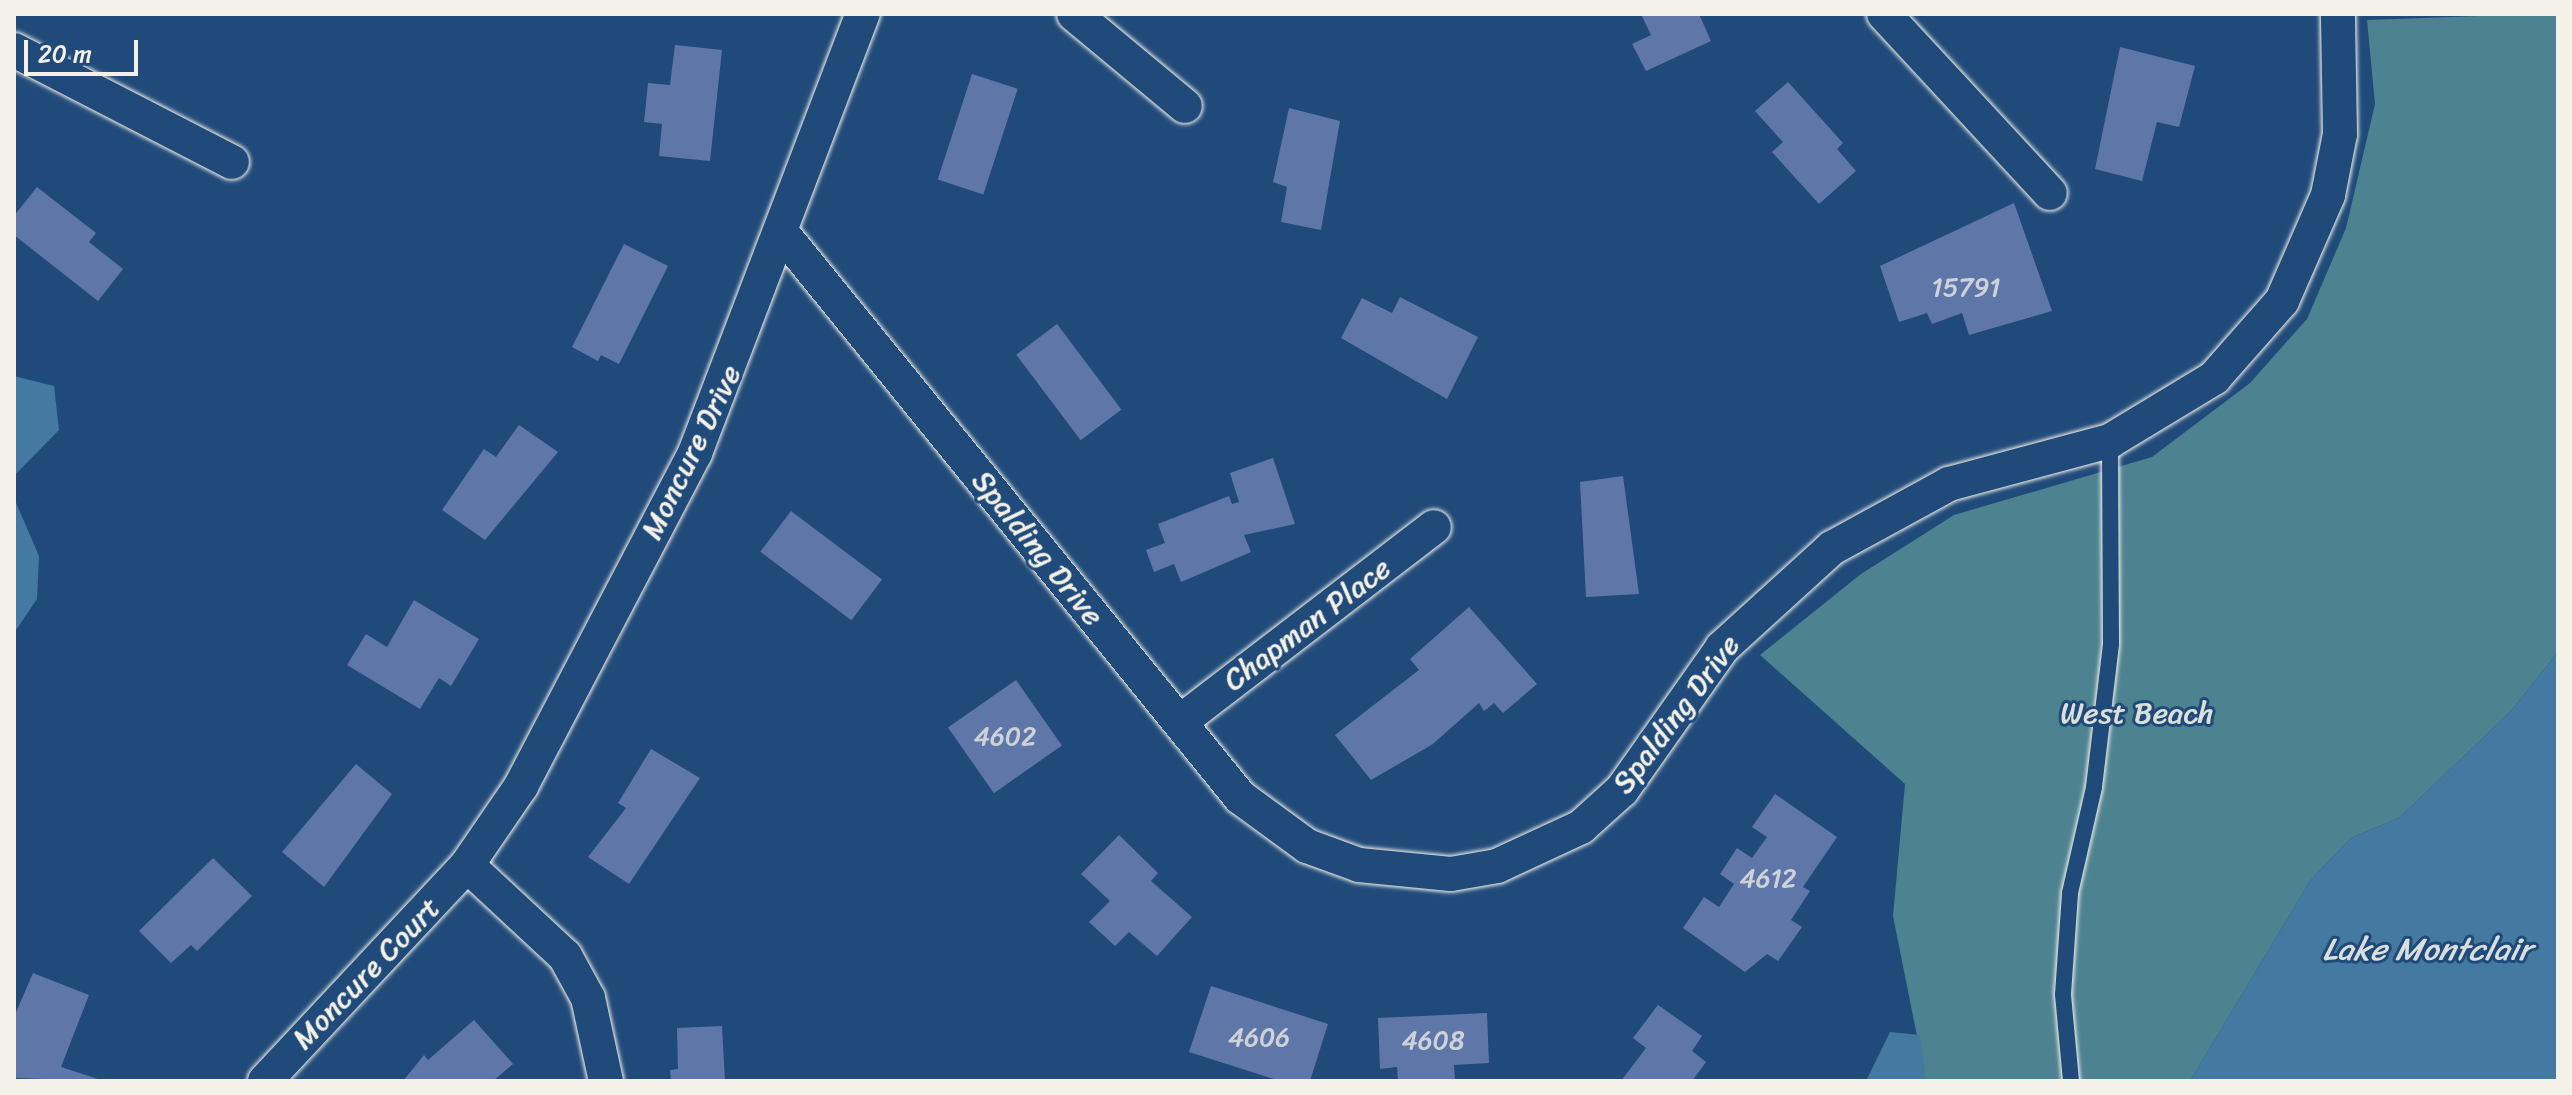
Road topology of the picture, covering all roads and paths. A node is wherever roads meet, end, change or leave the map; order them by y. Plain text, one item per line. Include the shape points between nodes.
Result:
1 (863, 14) edge
2 (1074, 14) edge
3 (1884, 14) edge
4 (2338, 14) edge
5 (14, 50) edge
6 (1185, 106) dead end
7 (232, 162) dead end
8 (2050, 193) dead end
9 (782, 233) junction
10 (2110, 441) junction
11 (1434, 527) dead end
12 (1180, 722) junction
13 (467, 865) junction
14 (265, 1081) edge
15 (606, 1081) edge
16 (2071, 1081) edge

1 - 9 street, Moncure Drive
2 - 6 street
3 - 8 street
4 - 10 street, Spalding Drive via 2340,134 2309,251 2282,301 2214,378
5 - 7 street
9 - 12 street, Spalding Drive
9 - 13 street, Moncure Drive via 695,453 521,786
10 - 12 street, Spalding Drive via 1949,484 1832,548 1722,648 1622,790 1581,827 1497,866 1413,873 1307,846 1240,797
10 - 16 lane via 2111,644 2094,787 2070,893 2063,994
11 - 12 street, Chapman Place
13 - 14 street, Moncure Court
13 - 15 street via 565,956 588,998

